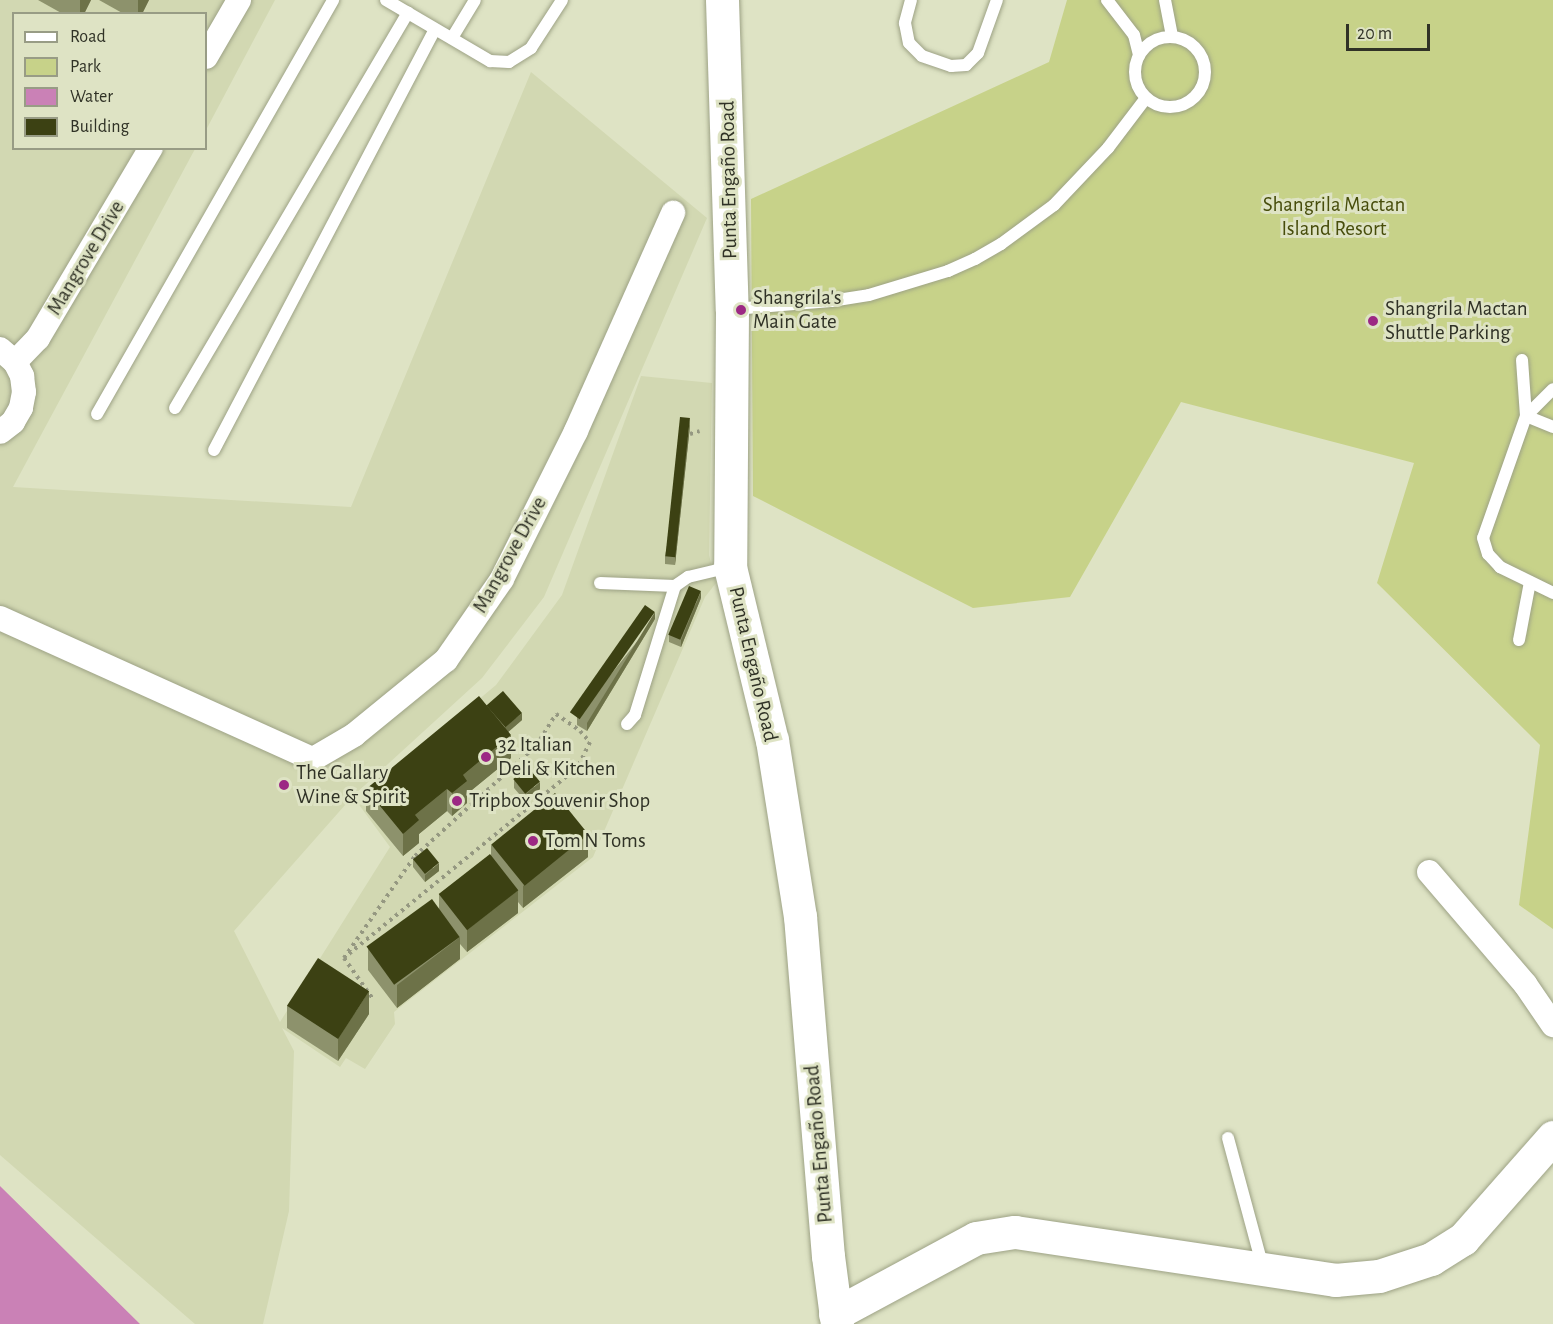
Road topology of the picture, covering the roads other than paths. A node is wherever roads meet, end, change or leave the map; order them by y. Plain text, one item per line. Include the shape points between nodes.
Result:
1 (239, 0) edge
2 (333, 0) edge
3 (386, 0) edge
4 (476, 0) edge
5 (562, 0) edge
6 (722, 0) edge
7 (911, 0) edge
8 (997, 0) edge
9 (1107, 0) edge
10 (1165, 0) edge
11 (404, 7) edge
12 (435, 28) junction
13 (1172, 36) junction
14 (452, 38) junction
15 (207, 55) edge
16 (1139, 55) junction
17 (1146, 98) junction
18 (150, 150) edge
19 (673, 213) dead end
20 (732, 310) junction
21 (7, 355) edge
22 (1522, 360) dead end
23 (1553, 388) edge
24 (175, 408) dead end
25 (98, 414) dead end
26 (1526, 416) junction
27 (1553, 427) edge
28 (0, 432) edge
29 (214, 450) dead end
30 (730, 567) junction
31 (1530, 582) junction
32 (600, 583) dead end
33 (675, 586) junction
34 (1553, 593) edge
35 (0, 618) edge
36 (1519, 640) dead end
37 (627, 724) dead end
38 (1429, 872) dead end
39 (1553, 1024) edge
40 (1553, 1137) edge
41 (1228, 1138) dead end
42 (1263, 1269) junction
43 (836, 1319) edge

1 - 15 street
2 - 25 lane
3 - 11 lane
4 - 14 lane
5 - 14 lane via 531,48 517,59 490,61
6 - 20 street, Punta Engaño Road
7 - 8 lane via 905,23 909,43 922,56 951,66 966,65 978,53
9 - 16 lane via 1134,35
10 - 13 lane
11 - 12 lane
11 - 24 lane
12 - 14 lane
12 - 29 lane
13 - 16 lane via 1153,41
13 - 17 lane via 1191,43 1199,52 1204,63 1203,87 1196,97 1176,107 1165,107
16 - 17 lane via 1135,78
17 - 20 lane via 1108,148 1054,205 975,259 869,295
18 - 21 street, Mangrove Drive via 38,339
19 - 35 street, Mangrove Drive via 576,431 502,579 446,660 354,735 313,759
20 - 30 street, Punta Engaño Road
21 - 28 street via 22,376 24,392 13,422
22 - 26 lane
23 - 26 lane
26 - 27 lane
26 - 31 lane via 1483,538 1493,561
30 - 33 lane via 688,577
30 - 43 street, Punta Engaño Road via 772,740 800,916
31 - 34 lane
31 - 36 lane
32 - 33 lane
33 - 37 lane via 635,715
38 - 39 street via 1525,984
40 - 42 street via 1463,1239 1431,1259 1379,1276 1335,1280
41 - 42 lane
42 - 43 street via 1015,1233 976,1238

